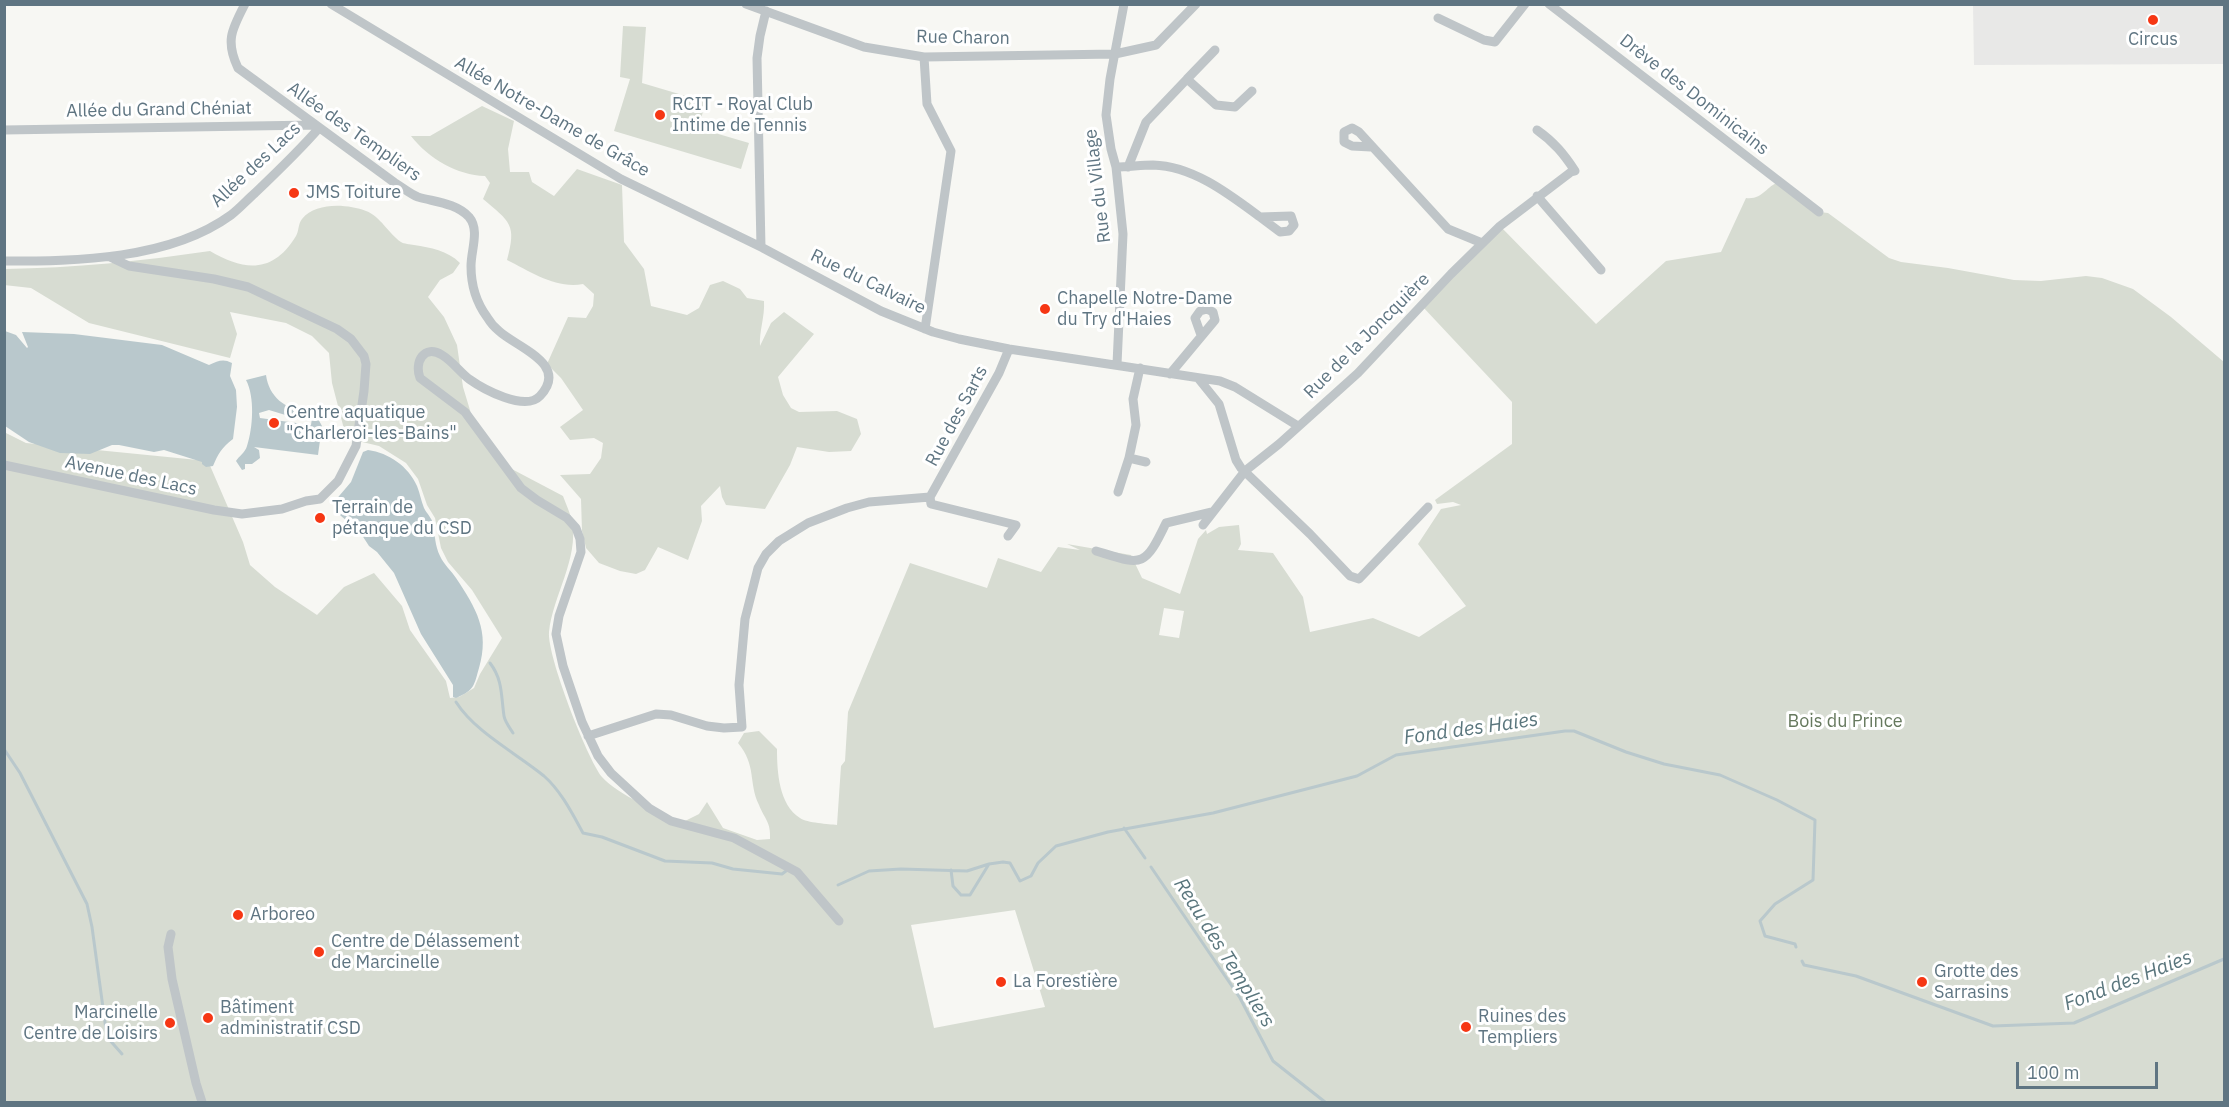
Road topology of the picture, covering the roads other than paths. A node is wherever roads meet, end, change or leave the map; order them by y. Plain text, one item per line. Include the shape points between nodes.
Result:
1 (245, 4) edge
2 (332, 4) edge
3 (746, 4) edge
4 (1124, 4) edge
5 (1196, 4) edge
6 (1525, 4) edge
7 (1549, 4) edge
8 (766, 11) junction
9 (1438, 18) dead end
10 (1215, 50) dead end
11 (1115, 54) junction
12 (924, 57) junction
13 (1187, 79) junction
14 (1252, 91) dead end
15 (316, 126) junction
16 (4, 130) edge
17 (1537, 130) dead end
18 (1371, 147) dead end
19 (1116, 167) junction
20 (1128, 167) junction
21 (1537, 196) junction
22 (1819, 212) dead end
23 (1260, 217) dead end
24 (1482, 243) junction
25 (762, 247) junction
26 (110, 257) junction
27 (4, 261) edge
28 (1601, 270) dead end
29 (925, 329) junction
30 (1201, 335) dead end
31 (1009, 349) junction
32 (1117, 364) junction
33 (1140, 368) junction
34 (1170, 374) junction
35 (1198, 378) junction
36 (1298, 426) junction
37 (1129, 458) junction
38 (1146, 462) dead end
39 (4, 465) edge
40 (1245, 471) junction
41 (1118, 492) dead end
42 (930, 497) junction
43 (1428, 507) dead end
44 (1212, 512) junction
45 (1203, 525) dead end
46 (1008, 536) dead end
47 (1096, 551) dead end
48 (588, 736) junction
49 (838, 921) dead end
50 (171, 934) dead end
51 (202, 1102) edge

1 - 15 street, Allée des Templiers via 231,37 231,54 238,68
2 - 25 street, Allée Notre-Dame de Grâce via 621,179
3 - 8 street, Rue Charon
4 - 11 street, Rue du Village
5 - 11 street, Rue Charon via 1156,45
6 - 9 street via 1495,42
7 - 22 street, Drève des Dominicains
8 - 12 street, Rue Charon via 864,47
8 - 25 street via 757,58
10 - 13 street
11 - 12 street, Rue Charon
11 - 19 street, Rue du Village via 1106,115
12 - 29 street via 927,104 951,151
13 - 14 street via 1216,105 1235,107
13 - 20 street via 1146,122
15 - 16 street, Allée du Grand Chéniat
15 - 26 street, Allée des Lacs via 291,160 231,215 163,246
15 - 48 street, Allée des Templiers via 416,196 461,210 470,218 475,240 471,264 477,300 499,332 540,358 546,369 546,388 535,401 526,403 471,381 443,355 432,351 425,352 418,364 420,378 465,412 521,488 576,528 581,552 556,633 563,666
17 - 21 street, Rue de la Joncquière via 1563,152 1575,171
18 - 24 street via 1448,229
19 - 20 street
19 - 32 street, Rue du Village via 1123,234
20 - 23 street via 1154,165 1188,173 1231,195
21 - 24 street, Rue de la Joncquière
21 - 28 street
24 - 36 street, Rue de la Joncquière via 1381,351
25 - 29 street, Rue du Calvaire via 881,311
26 - 27 street, Allée des Lacs
26 - 39 street, Avenue des Lacs via 129,266 248,287 337,328 351,339 366,364 356,446 338,481 320,499 242,514
29 - 31 street, Rue du Calvaire
30 - 34 street
31 - 32 street, Rue du Calvaire
31 - 42 street, Rue des Sarts
32 - 33 street, Rue du Calvaire
33 - 34 street, Rue du Calvaire
33 - 37 street via 1133,399 1136,425
34 - 35 street, Rue du Calvaire
35 - 36 street, Rue du Calvaire via 1235,387
35 - 40 street via 1219,404 1236,460
36 - 40 street, Rue de la Joncquière
37 - 38 street
37 - 41 street
40 - 43 street via 1350,576 1359,579
40 - 44 street
42 - 46 street via 932,504 1016,525
42 - 48 street via 869,502 847,508 808,524 779,541 766,554 758,568 745,620 739,686 742,727 706,726 656,714
44 - 45 street
44 - 47 street via 1166,523 1146,558 1137,561
48 - 49 street, Allée des Templiers via 611,773 649,808 671,821 734,838 796,872
50 - 51 street via 168,947 172,979

